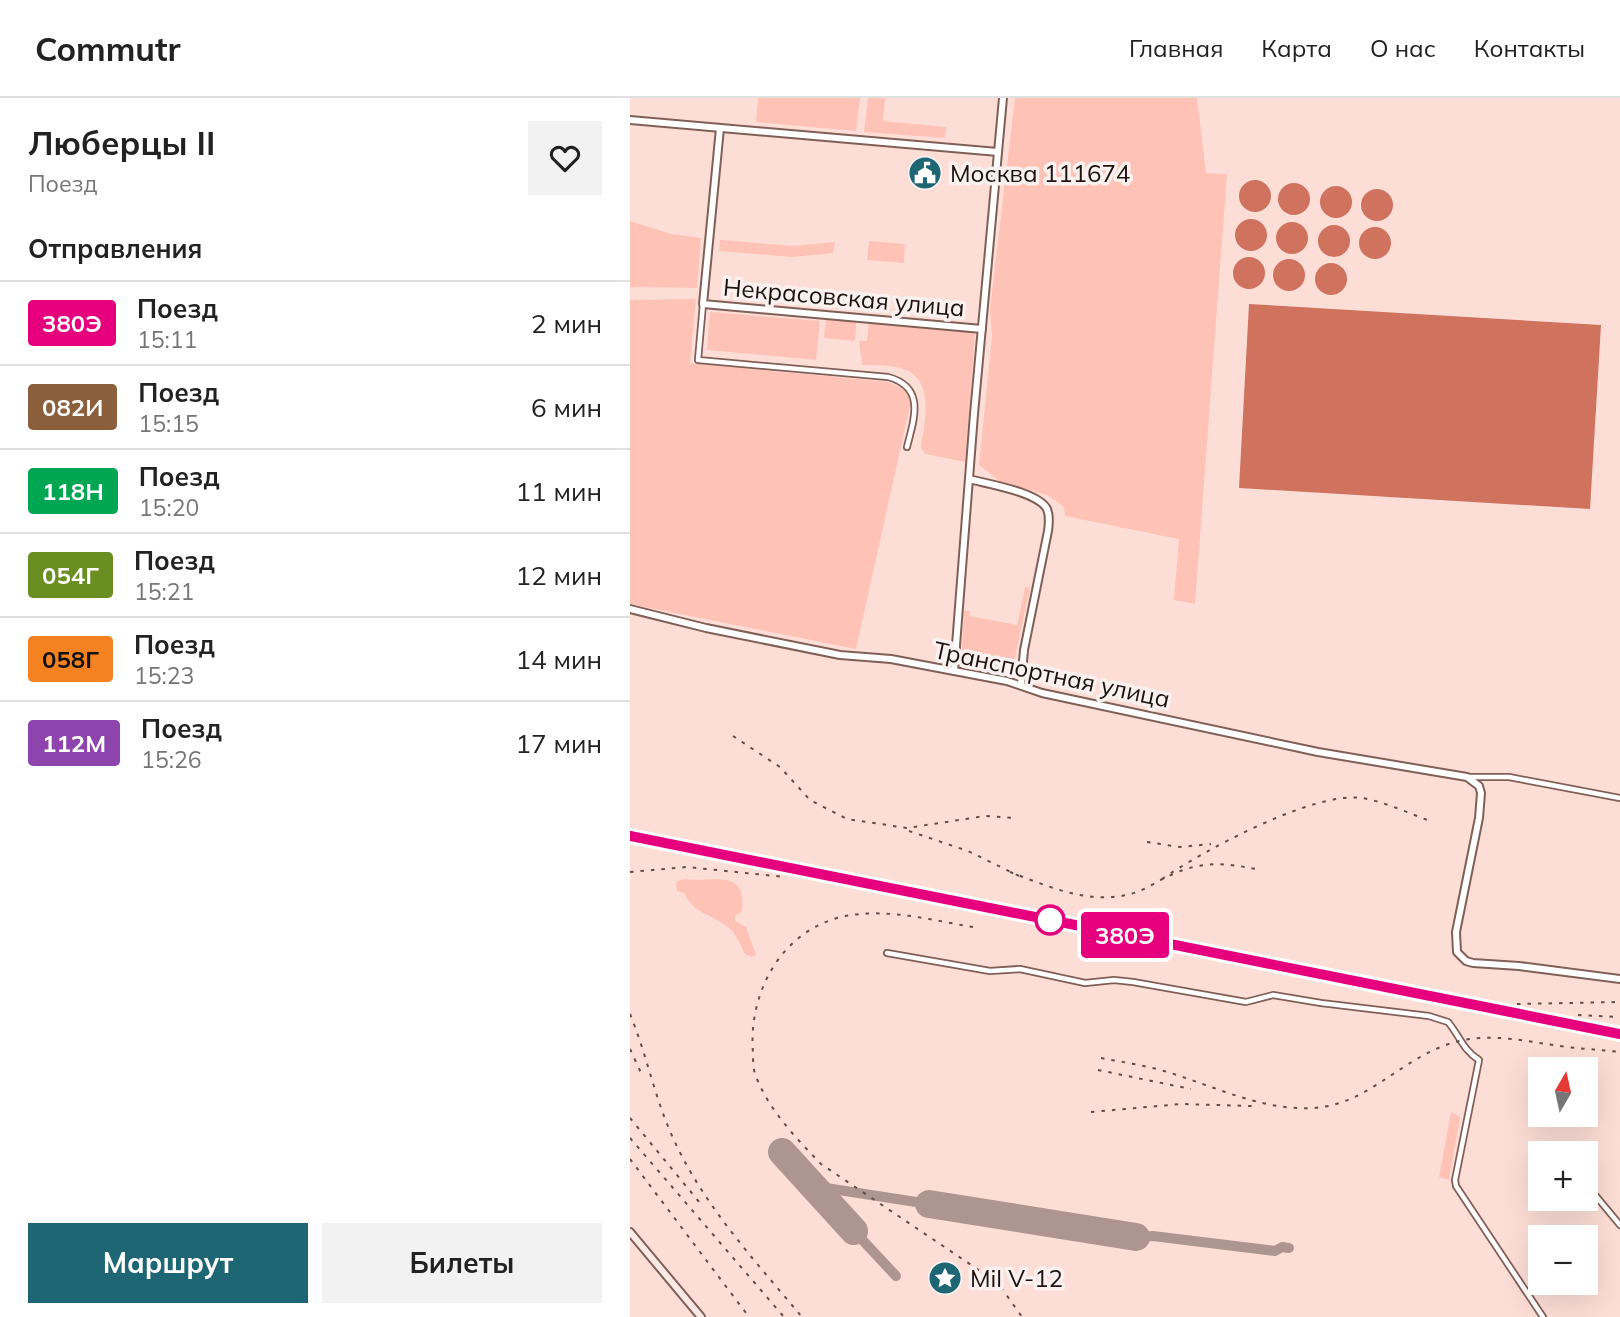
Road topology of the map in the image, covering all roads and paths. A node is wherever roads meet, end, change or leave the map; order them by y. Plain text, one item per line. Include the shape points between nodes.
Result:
1 (1003, 98) edge
2 (630, 120) edge
3 (720, 128) junction
4 (998, 152) junction
5 (703, 304) junction
6 (982, 329) junction
7 (907, 447) dead end
8 (969, 479) junction
9 (630, 609) edge
10 (954, 671) junction
11 (1021, 684) junction
12 (1467, 777) junction
13 (1620, 798) edge
14 (887, 953) dead end
15 (1620, 979) edge
16 (1598, 1198) edge
17 (1620, 1225) edge
18 (630, 1232) edge
19 (701, 1317) edge
20 (1543, 1317) edge

1 - 4 street
2 - 3 street
3 - 4 street
3 - 5 street
4 - 6 street
5 - 6 street, Некрасовская улица
5 - 7 street via 698,360 899,379 915,400
6 - 8 street
8 - 10 street
8 - 11 street via 1034,498 1048,512
9 - 10 street, Транспортная улица via 840,655
10 - 11 street, Транспортная улица
11 - 12 street, Транспортная улица via 1318,752
12 - 13 street via 1508,777
12 - 15 street via 1481,793 1456,932 1457,952 1473,963
14 - 20 street via 990,971 1020,969 1085,983 1133,982 1245,1002 1273,995 1448,1022 1459,1042 1479,1060 1456,1186
16 - 17 street
18 - 19 main road

